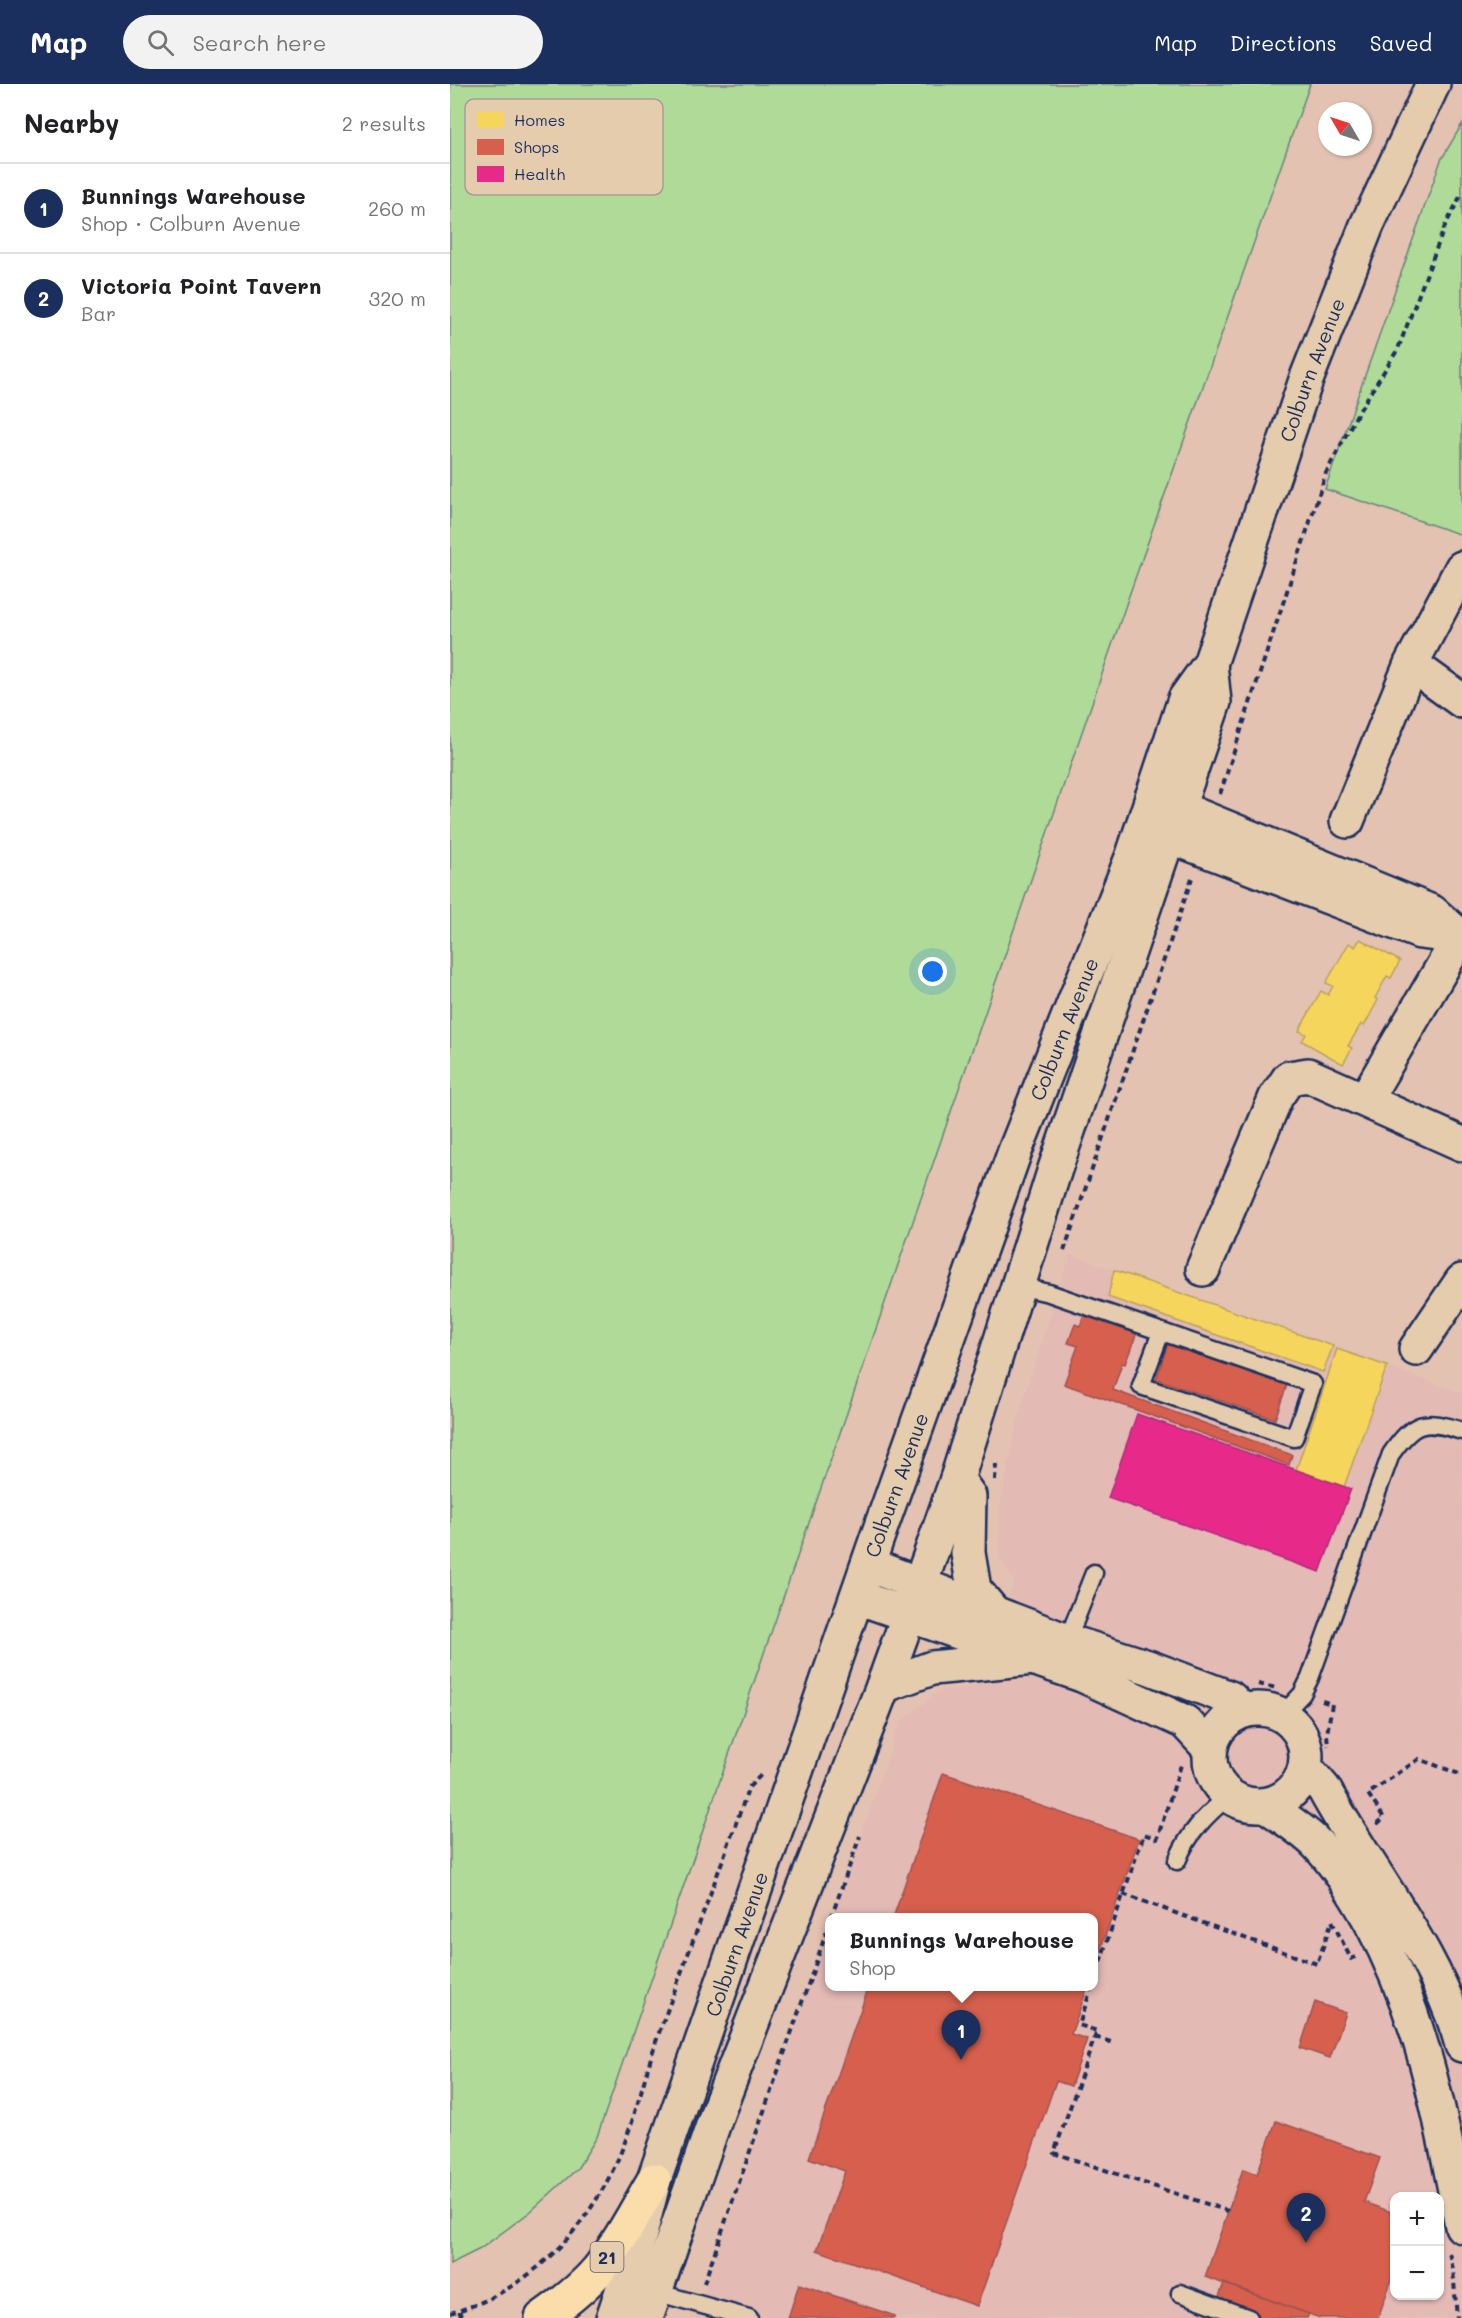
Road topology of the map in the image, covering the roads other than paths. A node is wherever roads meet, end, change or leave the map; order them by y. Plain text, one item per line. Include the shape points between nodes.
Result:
1 (1433, 84) edge
2 (1462, 568) edge
3 (1412, 663) junction
4 (1462, 701) edge
5 (1160, 817) junction
6 (1347, 821) dead end
7 (1461, 938) edge
8 (1365, 1100) junction
9 (1462, 1144) edge
10 (1203, 1269) dead end
11 (1462, 1281) edge
12 (1018, 1286) junction
13 (1161, 1332) junction
14 (1416, 1348) dead end
15 (1462, 1431) edge
16 (957, 1479) junction
17 (868, 1564) junction
18 (1094, 1573) dead end
19 (920, 1584) junction
20 (857, 1597) junction
21 (994, 1613) junction
22 (909, 1615) junction
23 (1067, 1641) junction
24 (1034, 1658) junction
25 (883, 1686) junction
26 (1243, 1711) junction
27 (1282, 1715) junction
28 (1195, 1751) junction
29 (1305, 1767) junction
30 (1229, 1796) junction
31 (1266, 1805) junction
32 (1177, 1861) dead end
33 (1462, 2043) edge
34 (1425, 2052) junction
35 (654, 2180) junction
36 (1455, 2236) edge
37 (1180, 2293) dead end
38 (650, 2305) edge
39 (542, 2318) edge
40 (613, 2318) edge
41 (748, 2318) edge
42 (1249, 2318) edge

1 - 5 main road, Colburn Avenue / 21 via 1367,225 1311,369 1210,664 1185,699
2 - 3 main road
3 - 4 main road
3 - 6 main road
5 - 7 main road via 1394,909 1432,912
5 - 12 main road, Colburn Avenue / 21
5 - 17 main road, Colburn Avenue / 21 via 1133,855 1015,1151
7 - 8 main road
8 - 9 main road
8 - 10 main road via 1308,1075 1289,1078 1276,1097
11 - 14 main road
12 - 13 lane
12 - 16 main road, Colburn Avenue / 21
13 - 13 lane via 1313,1384 1294,1438 1141,1386
15 - 27 lane via 1423,1424 1405,1434 1391,1454 1310,1678 1302,1694
16 - 19 main road, Colburn Avenue / 21
16 - 21 main road via 969,1496 968,1553 974,1589
17 - 19 main road
17 - 20 main road, Colburn Avenue / 21
18 - 23 lane
19 - 21 main road
19 - 22 main road, Colburn Avenue / 21
20 - 22 main road
20 - 35 main road, Colburn Avenue / 21
21 - 23 main road
22 - 24 main road
22 - 25 main road, Colburn Avenue / 21
23 - 26 main road via 1230,1698
24 - 25 main road via 932,1668
24 - 28 main road via 1082,1675 1185,1722
25 - 38 main road, Colburn Avenue / 21 via 737,2060
26 - 27 main road via 1270,1710
26 - 28 main road via 1231,1717
27 - 29 main road via 1302,1737
28 - 30 main road via 1210,1762 1219,1786
29 - 31 main road via 1292,1791
29 - 33 main road via 1324,1789 1424,1954
30 - 31 main road via 1240,1803
30 - 32 lane via 1202,1819
31 - 34 main road via 1317,1845 1340,1871 1391,1960
33 - 34 lane
34 - 36 main road via 1434,2086
35 - 39 highway, 21 via 597,2270
35 - 40 main road, Colburn Avenue
37 - 42 lane
38 - 41 lane via 698,2304

